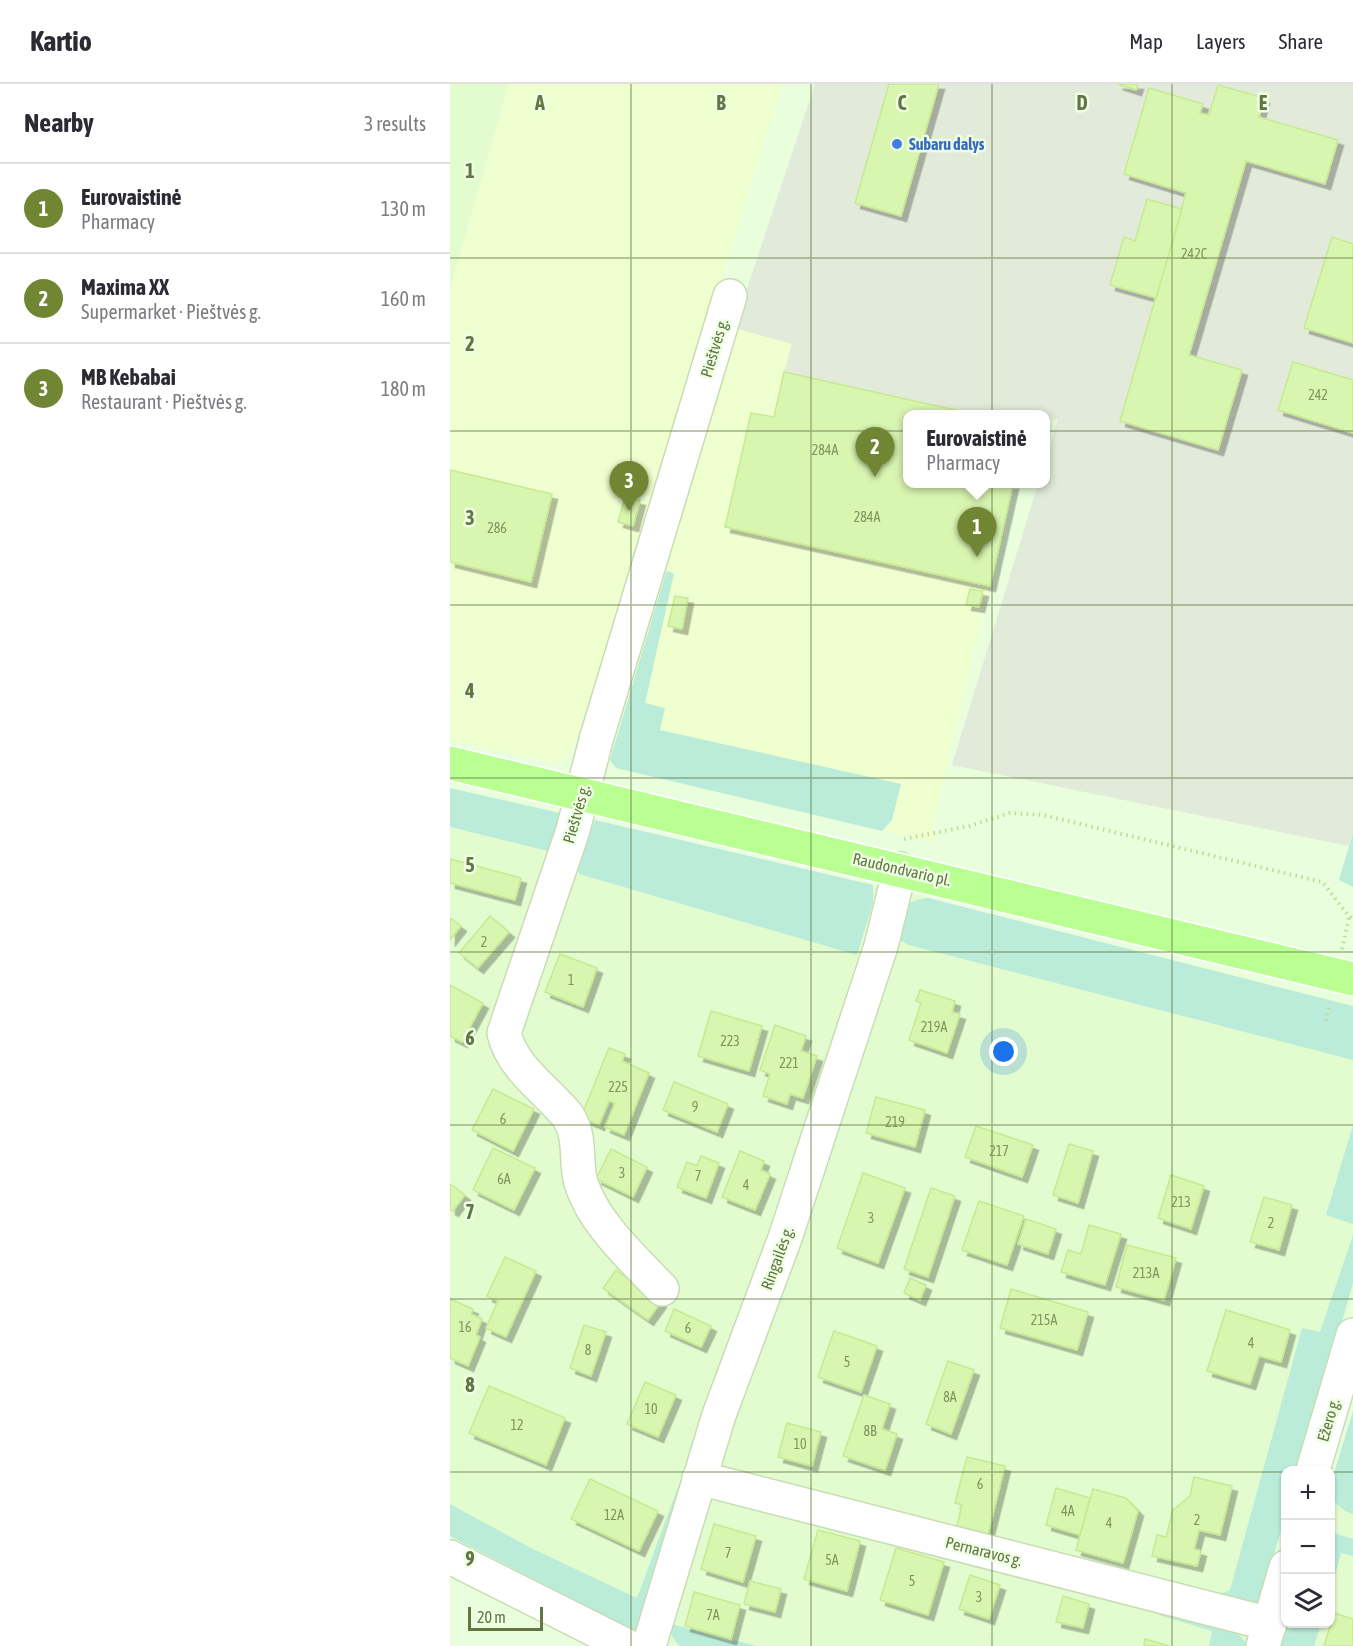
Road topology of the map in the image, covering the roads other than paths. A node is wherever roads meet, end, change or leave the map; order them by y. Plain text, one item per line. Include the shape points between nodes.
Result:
1 (730, 296) dead end
2 (450, 763) edge
3 (582, 794) junction
4 (904, 854) junction
5 (1353, 979) edge
6 (662, 1289) dead end
7 (1353, 1335) edge
8 (1314, 1466) edge
9 (699, 1479) junction
10 (450, 1557) edge
11 (1284, 1574) edge
12 (1267, 1635) edge
13 (627, 1646) edge
14 (649, 1646) edge

1 - 3 street, Pieštvės g.
2 - 3 main road, Raudondvario pl.
3 - 4 main road, Raudondvario pl.
3 - 6 street, Pieštvės g. via 504,1033 516,1062 569,1117 576,1131 581,1182 593,1208 616,1240
4 - 5 main road, Raudondvario pl.
4 - 9 street, Ringailės g. via 881,946
7 - 8 street, Ežero g.
9 - 12 street, Pernaravos g.
9 - 14 street, Ringailės g.
10 - 13 street
11 - 12 street

